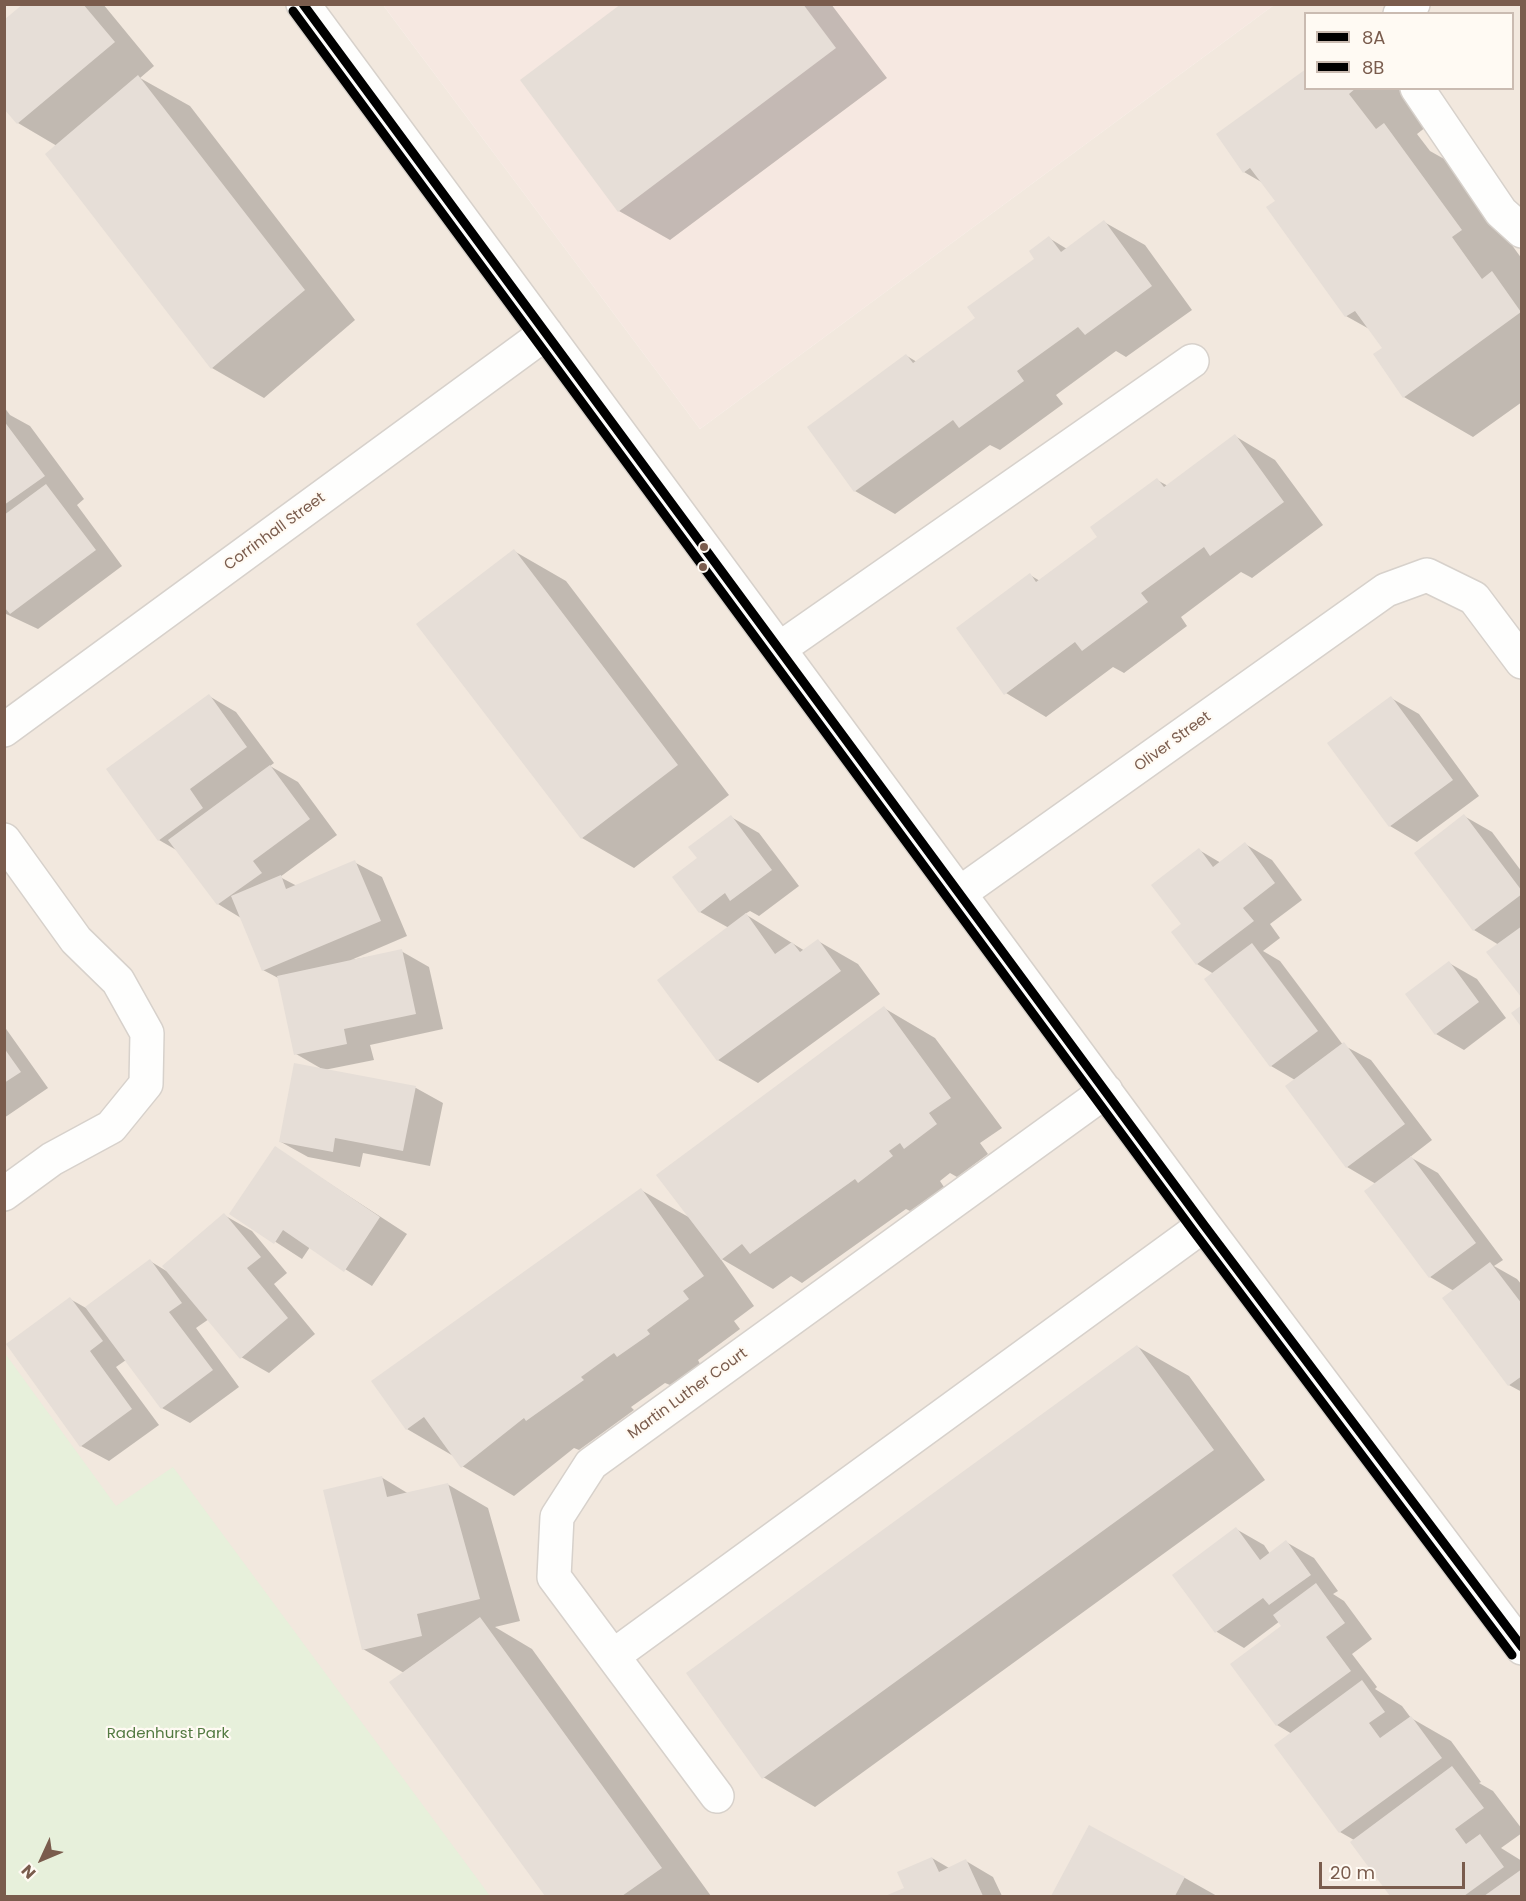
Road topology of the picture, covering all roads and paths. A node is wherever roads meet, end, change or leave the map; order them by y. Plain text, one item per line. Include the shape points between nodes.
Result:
1 (303, 4) edge
2 (1418, 90) edge
3 (1521, 231) edge
4 (546, 333) junction
5 (1191, 361) dead end
6 (779, 649) junction
7 (1521, 662) edge
8 (4, 730) edge
9 (4, 840) edge
10 (960, 893) junction
11 (1106, 1092) junction
12 (4, 1194) edge
13 (1204, 1225) junction
14 (1521, 1648) edge
15 (613, 1656) junction
16 (717, 1796) dead end

1 - 4 street
2 - 3 street via 1501,212
4 - 6 street
4 - 8 street, Corrinhall Street
5 - 6 street
6 - 10 street
7 - 10 street, Oliver Street via 1474,598 1427,575 1386,590
9 - 12 street via 76,940 118,981 147,1033 146,1084 111,1127 52,1159
10 - 11 street
11 - 13 street
11 - 15 street, Martin Luther Court via 591,1464 557,1517 554,1577
13 - 14 street
13 - 15 street
15 - 16 street, Martin Luther Court

